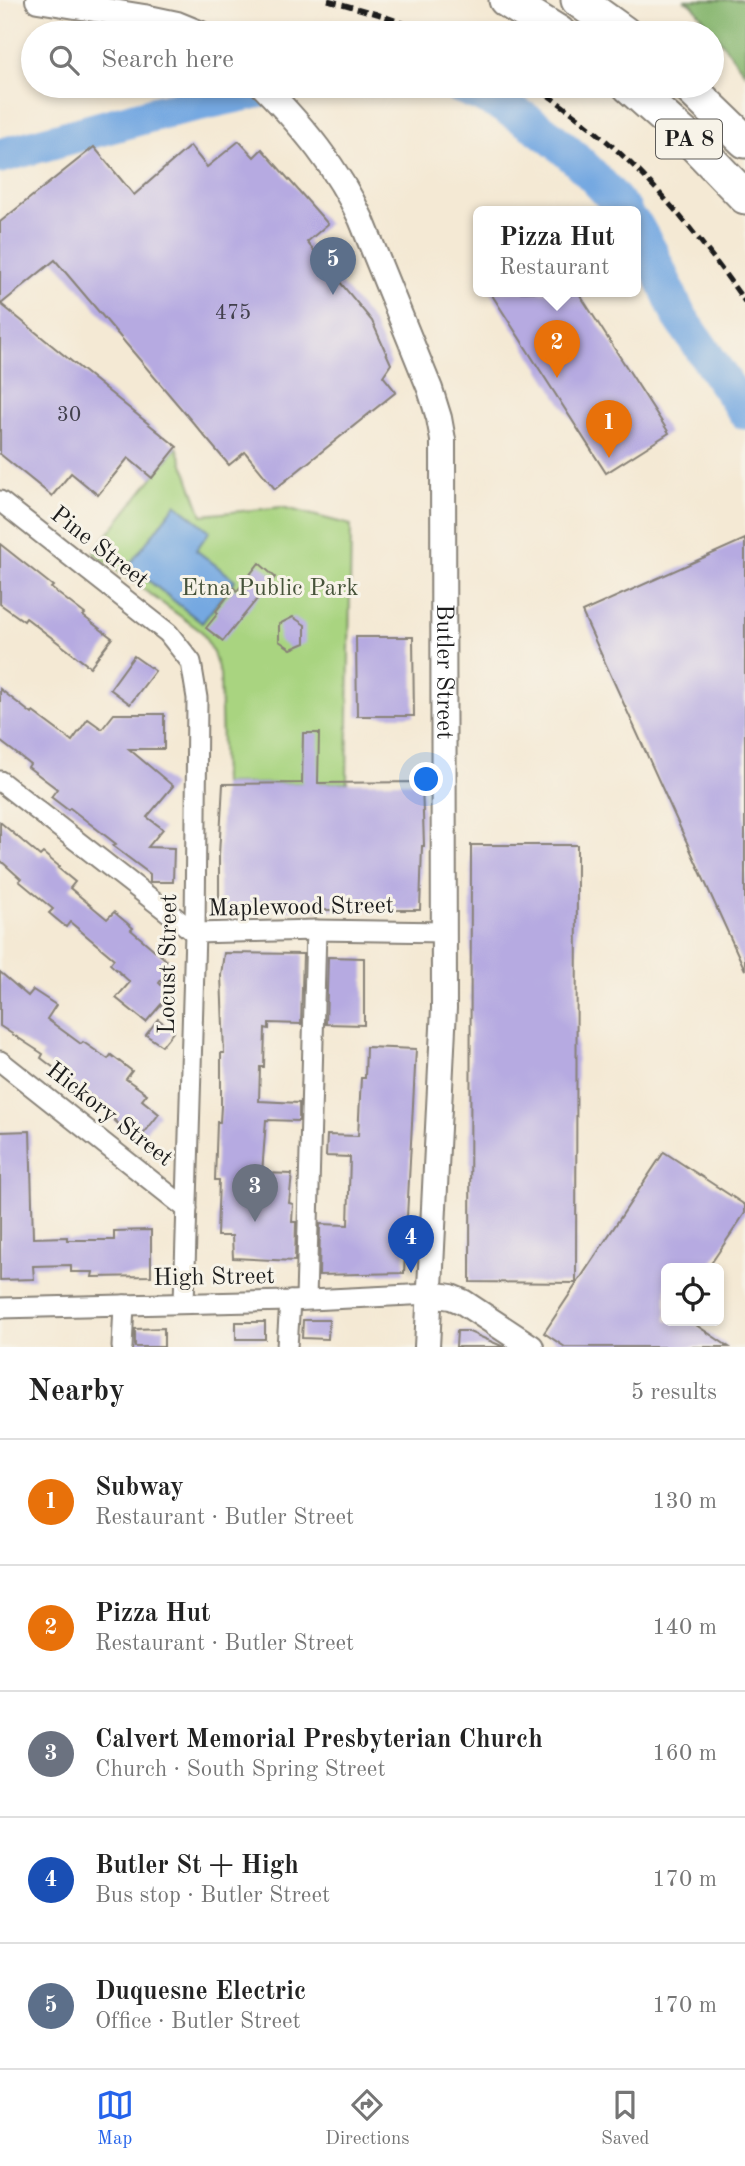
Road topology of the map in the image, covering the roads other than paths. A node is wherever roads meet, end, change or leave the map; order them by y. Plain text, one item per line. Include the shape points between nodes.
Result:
1 (38, 0) edge
2 (506, 0) edge
3 (578, 0) edge
4 (93, 5) edge
5 (164, 21) edge
6 (540, 21) edge
7 (607, 21) edge
8 (275, 98) edge
9 (642, 98) edge
10 (700, 98) edge
11 (745, 141) edge
12 (745, 197) edge
13 (0, 501) edge
14 (168, 633) joint
15 (0, 781) edge
16 (316, 930) junction
17 (445, 932) junction
18 (195, 933) junction
19 (0, 1061) edge
20 (187, 1209) junction
21 (430, 1294) junction
22 (298, 1300) junction
23 (184, 1303) junction
24 (124, 1305) junction
25 (0, 1308) edge
26 (122, 1347) edge
27 (288, 1347) edge
28 (427, 1347) edge
29 (531, 1347) edge

1 - 4 street
2 - 6 highway
3 - 7 highway
4 - 5 street
8 - 17 street, Butler Street via 332,165 358,212 442,429
9 - 12 highway, PA 8
10 - 11 highway, PA 8
13 - 14 street, Pine Street
14 - 18 street, Locust Street via 191,662 197,698
15 - 18 street, Maplewood Street
16 - 17 street, Maplewood Street
16 - 18 street, Maplewood Street
16 - 22 street
17 - 21 street, Butler Street
18 - 20 street, Locust Street
19 - 20 street, Hickory Street
20 - 23 street, Locust Street
21 - 22 street, High Street
21 - 28 street, Butler Street
21 - 29 street via 463,1303
22 - 23 street, High Street
22 - 27 street
23 - 24 street, High Street
24 - 25 street, High Street
24 - 26 street

